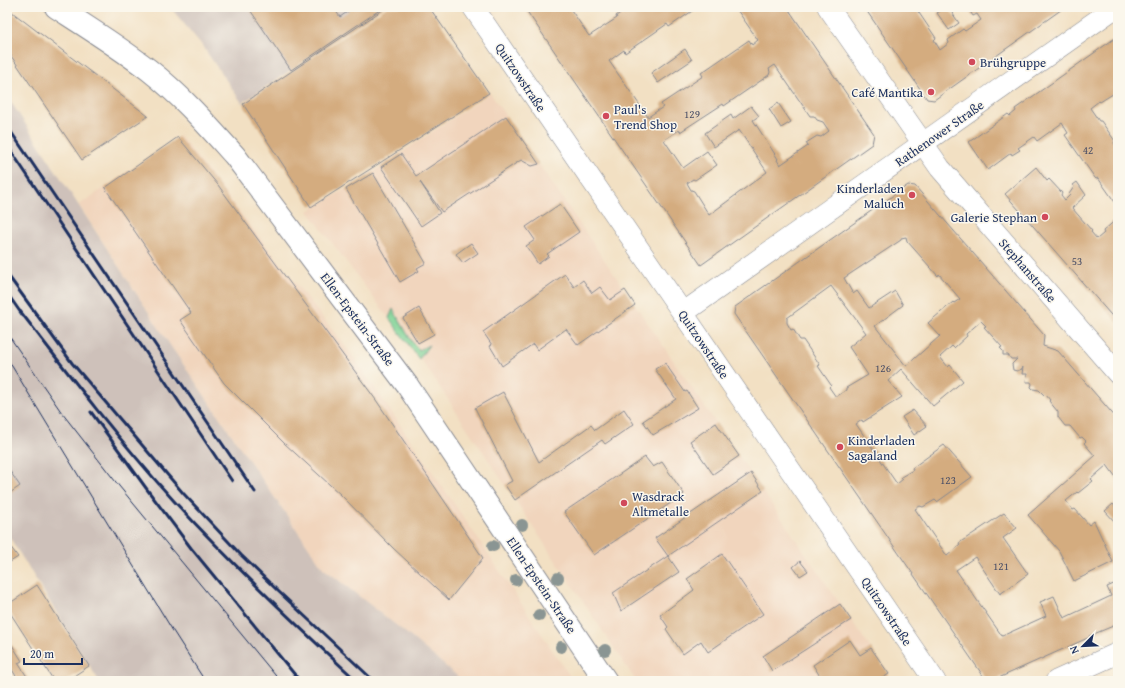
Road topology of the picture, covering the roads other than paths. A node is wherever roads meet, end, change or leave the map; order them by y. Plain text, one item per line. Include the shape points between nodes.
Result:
1 (56, 7) edge
2 (473, 7) edge
3 (828, 7) edge
4 (1116, 7) edge
5 (923, 145) junction
6 (683, 313) junction
7 (1118, 374) edge
8 (1118, 653) edge
9 (606, 681) edge
10 (935, 681) edge
11 (1056, 681) edge

1 - 9 main road, Ellen-Epstein-Straße via 150,71 199,116 235,156 407,385
2 - 6 street, Quitzowstraße
3 - 5 street, Stephanstraße
4 - 5 street, Rathenower Straße
5 - 6 street, Rathenower Straße
5 - 7 street, Stephanstraße
6 - 10 street, Quitzowstraße
8 - 11 street

